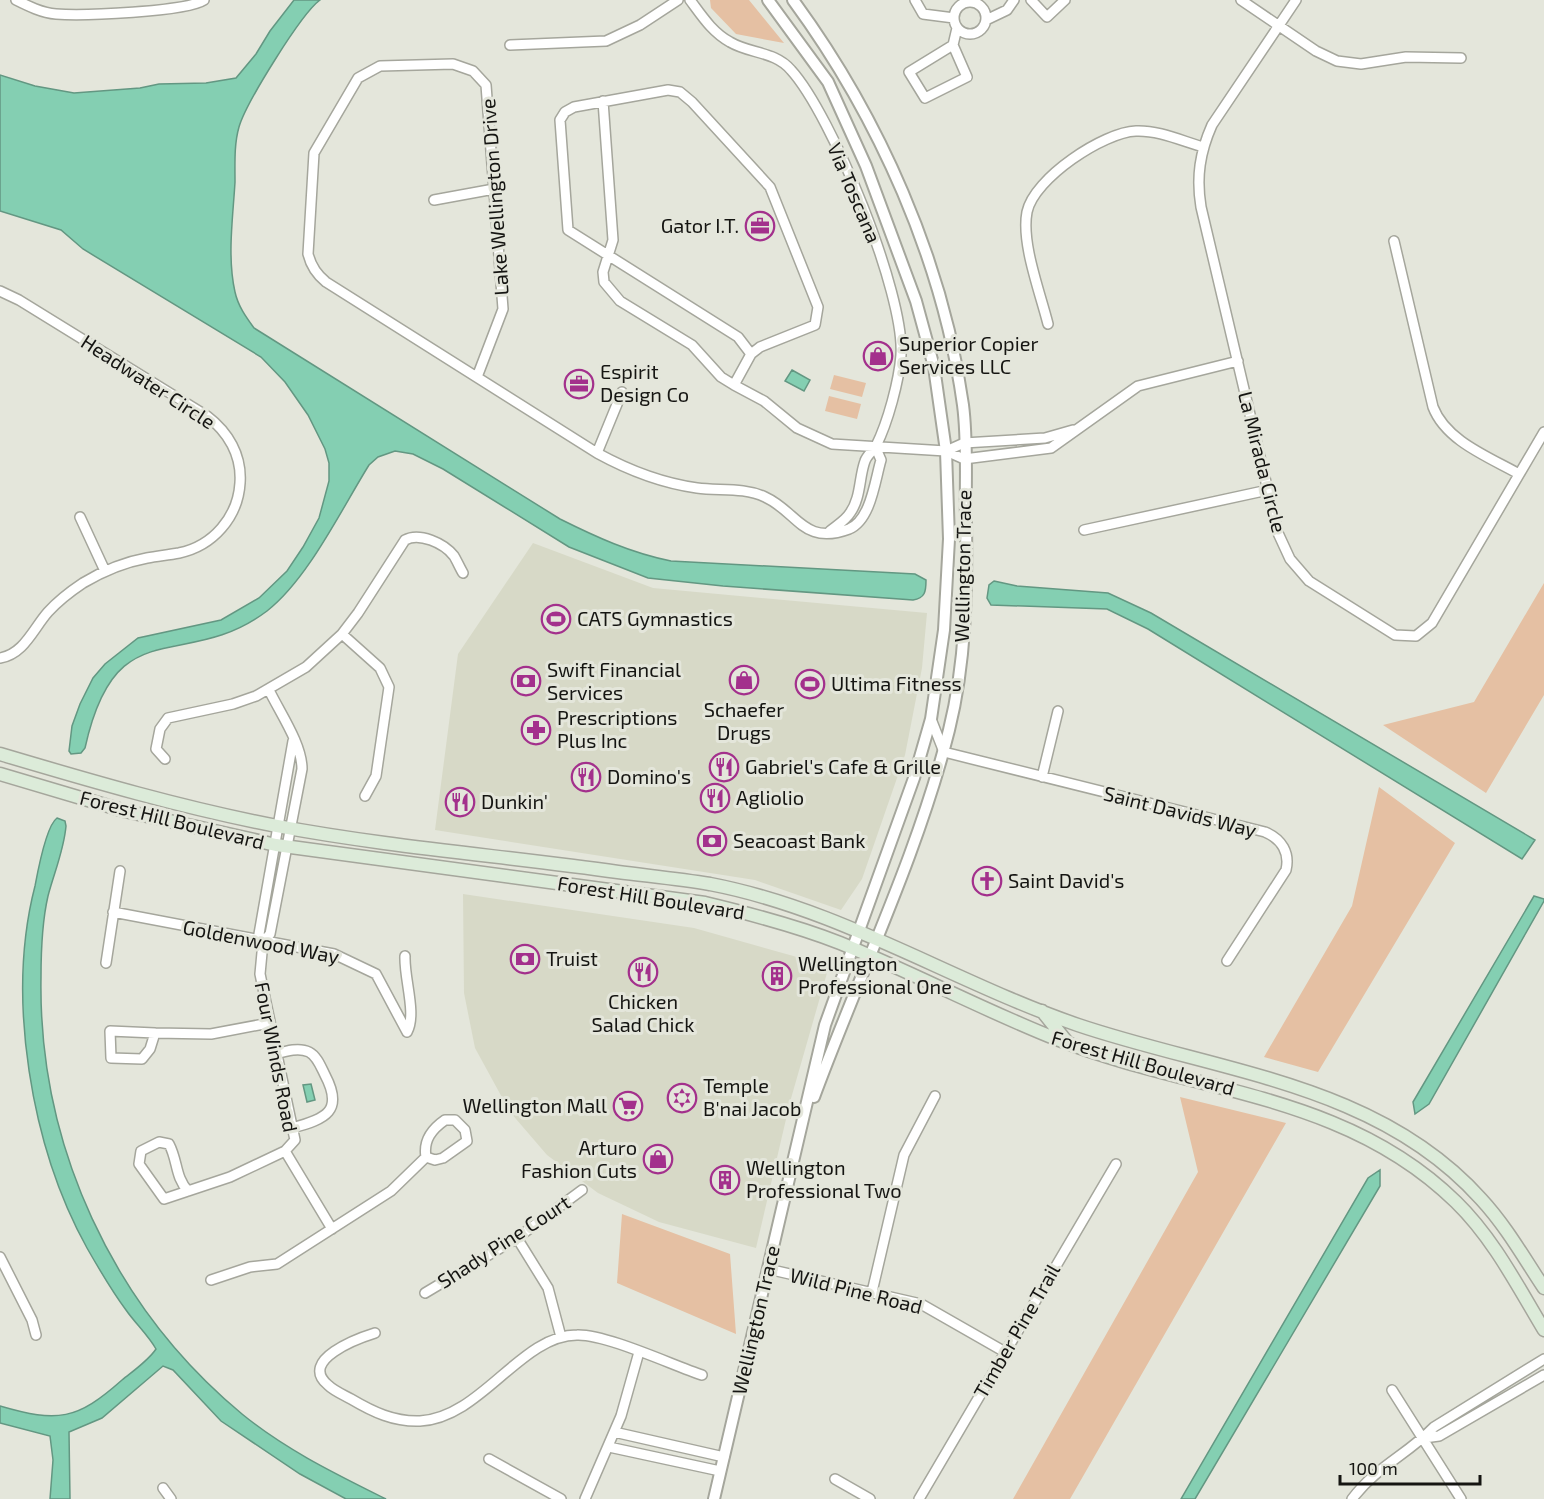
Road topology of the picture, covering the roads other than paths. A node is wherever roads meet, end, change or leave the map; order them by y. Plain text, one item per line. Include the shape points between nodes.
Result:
1 (16, 0) edge
2 (204, 0) edge
3 (678, 0) edge
4 (690, 0) edge
5 (768, 0) edge
6 (794, 0) edge
7 (915, 0) edge
8 (1014, 0) edge
9 (1031, 0) edge
10 (1065, 0) edge
11 (1241, 0) edge
12 (1296, 0) edge
13 (968, 1) edge
14 (954, 18) junction
15 (986, 20) junction
16 (1279, 26) junction
17 (957, 28) junction
18 (510, 45) dead end
19 (953, 45) junction
20 (1461, 58) dead end
21 (603, 101) junction
22 (1203, 147) junction
23 (494, 189) junction
24 (434, 200) dead end
25 (1394, 241) dead end
26 (608, 257) junction
27 (0, 291) edge
28 (1047, 324) dead end
29 (751, 354) junction
30 (1238, 362) junction
31 (477, 377) junction
32 (735, 385) junction
33 (622, 392) dead end
34 (1078, 429) junction
35 (1544, 432) edge
36 (964, 443) junction
37 (875, 446) junction
38 (946, 451) junction
39 (597, 453) junction
40 (964, 459) junction
41 (1519, 474) junction
42 (1268, 490) junction
43 (80, 517) dead end
44 (1084, 530) dead end
45 (828, 533) junction
46 (105, 571) junction
47 (463, 573) dead end
48 (342, 634) junction
49 (0, 658) edge
50 (269, 690) junction
51 (1058, 711) dead end
52 (931, 719) junction
53 (293, 741) junction
54 (944, 752) junction
55 (0, 754) edge
56 (165, 759) dead end
57 (0, 774) edge
58 (1042, 777) junction
59 (365, 796) dead end
60 (279, 826) junction
61 (292, 828) junction
62 (282, 846) junction
63 (120, 871) dead end
64 (113, 912) junction
65 (858, 929) junction
66 (877, 938) junction
67 (263, 942) junction
68 (851, 948) junction
69 (405, 956) dead end
70 (870, 956) junction
71 (1227, 961) dead end
72 (106, 963) dead end
73 (1042, 1011) junction
74 (269, 1023) junction
75 (155, 1033) junction
76 (1068, 1043) junction
77 (276, 1054) junction
78 (935, 1096) dead end
79 (292, 1128) junction
80 (797, 1142) junction
81 (285, 1151) junction
82 (423, 1159) junction
83 (1116, 1164) dead end
84 (582, 1190) dead end
85 (188, 1191) junction
86 (332, 1229) junction
87 (517, 1238) junction
88 (0, 1257) edge
89 (3, 1269) edge
90 (768, 1269) junction
91 (211, 1280) dead end
92 (1544, 1288) edge
93 (872, 1292) junction
94 (425, 1293) dead end
95 (1544, 1330) edge
96 (375, 1333) dead end
97 (36, 1335) dead end
98 (561, 1337) junction
99 (639, 1352) junction
100 (1005, 1352) junction
101 (1544, 1359) edge
102 (1544, 1375) edge
103 (702, 1376) dead end
104 (1392, 1390) dead end
105 (614, 1432) junction
106 (1424, 1438) junction
107 (609, 1447) junction
108 (724, 1457) junction
109 (489, 1459) dead end
110 (720, 1471) junction
111 (836, 1479) dead end
112 (163, 1488) dead end
113 (171, 1499) edge
114 (561, 1499) edge
115 (585, 1499) edge
116 (714, 1499) edge
117 (870, 1499) edge
118 (919, 1499) edge
119 (1352, 1499) edge
120 (1461, 1499) edge

1 - 2 street via 55,14 159,10 196,5
3 - 18 street via 640,25 606,40
4 - 37 street, Via Toscana via 709,25 730,42 776,58 792,70 817,111 857,194 890,286 901,342 895,388
5 - 38 street, Wellington Trace via 828,82 866,166 916,301 934,367
6 - 36 street, Wellington Trace via 853,91 919,236 945,316 963,407
7 - 14 street via 923,15
8 - 15 street via 1007,10
9 - 10 street via 1047,17
11 - 16 street
12 - 16 street, La Mirada Circle
13 - 14 street via 956,9
13 - 15 street via 982,6
14 - 17 street
15 - 17 street via 972,34
16 - 20 street via 1322,55 1345,63 1428,56
16 - 22 street, La Mirada Circle via 1216,118
17 - 19 street
19 - 19 street via 967,77 925,98 909,72
21 - 26 street via 613,240
21 - 26 street via 574,106 560,120 568,230
21 - 29 street via 668,90 680,92 770,187 818,307 815,325
22 - 28 street via 1149,132 1119,133 1044,181 1032,199 1026,228
22 - 30 street, La Mirada Circle via 1199,192
23 - 24 street
23 - 31 street, Lake Wellington Drive via 503,309
23 - 31 street, Lake Wellington Drive via 486,85 473,71 453,64 380,66 367,71 358,78 314,153 308,247 316,273
25 - 41 street via 1435,414 1452,435
26 - 29 street via 738,337
26 - 32 street via 604,282 612,293 692,345 721,377
27 - 46 street, Headwater Circle via 207,416 226,433 237,456 239,493 230,517 218,532 191,550
29 - 32 street
30 - 34 street via 1138,386
30 - 42 street, La Mirada Circle
31 - 39 street, Lake Wellington Drive
32 - 37 street via 818,439 839,445
33 - 39 street
34 - 36 street via 1045,438
34 - 40 street via 1051,448
35 - 41 street, La Mirada Circle
36 - 38 street
36 - 40 street, Wellington Trace
37 - 38 street
37 - 45 street via 866,459 850,513
37 - 45 street via 881,460 860,521 850,529
38 - 40 street
38 - 52 street, Wellington Trace via 949,539 944,630
39 - 45 street, Lake Wellington Drive via 637,473 671,483 756,494 774,502 801,527
40 - 54 street, Wellington Trace via 967,606 960,671
41 - 42 street, La Mirada Circle via 1432,623 1422,633 1409,637 1395,635 1321,590 1298,571 1283,547
42 - 44 street
43 - 46 street
46 - 49 street, Headwater Circle via 65,596 22,647
47 - 48 street via 452,554 423,537 411,536 400,545
48 - 50 street via 306,667
48 - 59 street via 380,668 388,687 376,776
50 - 53 street
50 - 56 street via 232,704 168,718 160,729 156,749
51 - 58 street
52 - 54 street
52 - 65 street, Wellington Trace
53 - 60 street
53 - 61 street via 300,749 302,769
54 - 58 street, Saint Davids Way
54 - 66 street, Wellington Trace
55 - 60 main road, Forest Hill Boulevard via 129,793
57 - 62 main road, Forest Hill Boulevard via 125,811
58 - 71 street, Saint Davids Way via 1277,838 1287,856 1286,870
60 - 61 main road, Forest Hill Boulevard
60 - 62 street
61 - 62 street
61 - 65 main road, Forest Hill Boulevard via 709,884
62 - 67 street, Four Winds Road via 270,934
62 - 68 main road, Forest Hill Boulevard via 705,903 794,927
63 - 64 street
64 - 67 street, Goldenwood Way
64 - 72 street
65 - 66 main road, Forest Hill Boulevard
65 - 68 street, Wellington Trace
66 - 70 street, Wellington Trace
66 - 73 main road, Forest Hill Boulevard
67 - 69 street, Goldenwood Way via 334,954 376,974 408,1032 413,1022
67 - 74 street, Four Winds Road via 260,974
68 - 70 main road, Forest Hill Boulevard
68 - 80 street, Wellington Trace via 825,1025
70 - 76 main road, Forest Hill Boulevard
70 - 80 street, Wellington Trace
73 - 76 main road
73 - 92 main road, Forest Hill Boulevard via 1137,1043 1292,1083 1382,1123 1442,1161 1481,1198
74 - 75 street via 219,1033
74 - 77 street, Four Winds Road
75 - 75 street via 110,1031 111,1058 142,1059
76 - 95 main road, Forest Hill Boulevard via 1286,1104 1352,1131 1397,1155 1431,1180 1478,1226
77 - 79 street, Four Winds Road
77 - 79 street via 308,1051 318,1060 334,1095 332,1108 323,1117
78 - 93 street via 904,1155
79 - 81 street, Four Winds Road via 295,1140
80 - 90 street, Wellington Trace
81 - 85 street via 231,1177
81 - 86 street, Four Winds Road
82 - 82 street via 443,1158 466,1141 465,1130 455,1120 445,1120 429,1136
82 - 86 street via 397,1186
83 - 100 street, Timber Pine Trail
84 - 87 street, Shady Pine Court
85 - 85 street via 164,1199 139,1164 141,1151 159,1142 170,1144 178,1180
86 - 91 street via 277,1264 250,1267
87 - 94 street, Shady Pine Court
87 - 98 street via 548,1288
88 - 89 street
89 - 97 street via 32,1320
90 - 93 street, Wild Pine Road
90 - 108 street, Wellington Trace
93 - 100 street, Wild Pine Road via 935,1311
96 - 98 street via 354,1339 327,1357 321,1375 328,1386 361,1405 408,1421 435,1419 460,1408 542,1346
98 - 99 street via 592,1336
99 - 103 street
99 - 105 street
100 - 118 street, Timber Pine Trail
101 - 106 street via 1434,1427
102 - 106 street via 1439,1436
104 - 106 street
105 - 107 street
105 - 108 street
106 - 119 street via 1375,1472
106 - 120 street
107 - 110 street
107 - 115 street
108 - 110 street, Wellington Trace
109 - 114 street
110 - 116 street, Wellington Trace
111 - 117 street
112 - 113 street

